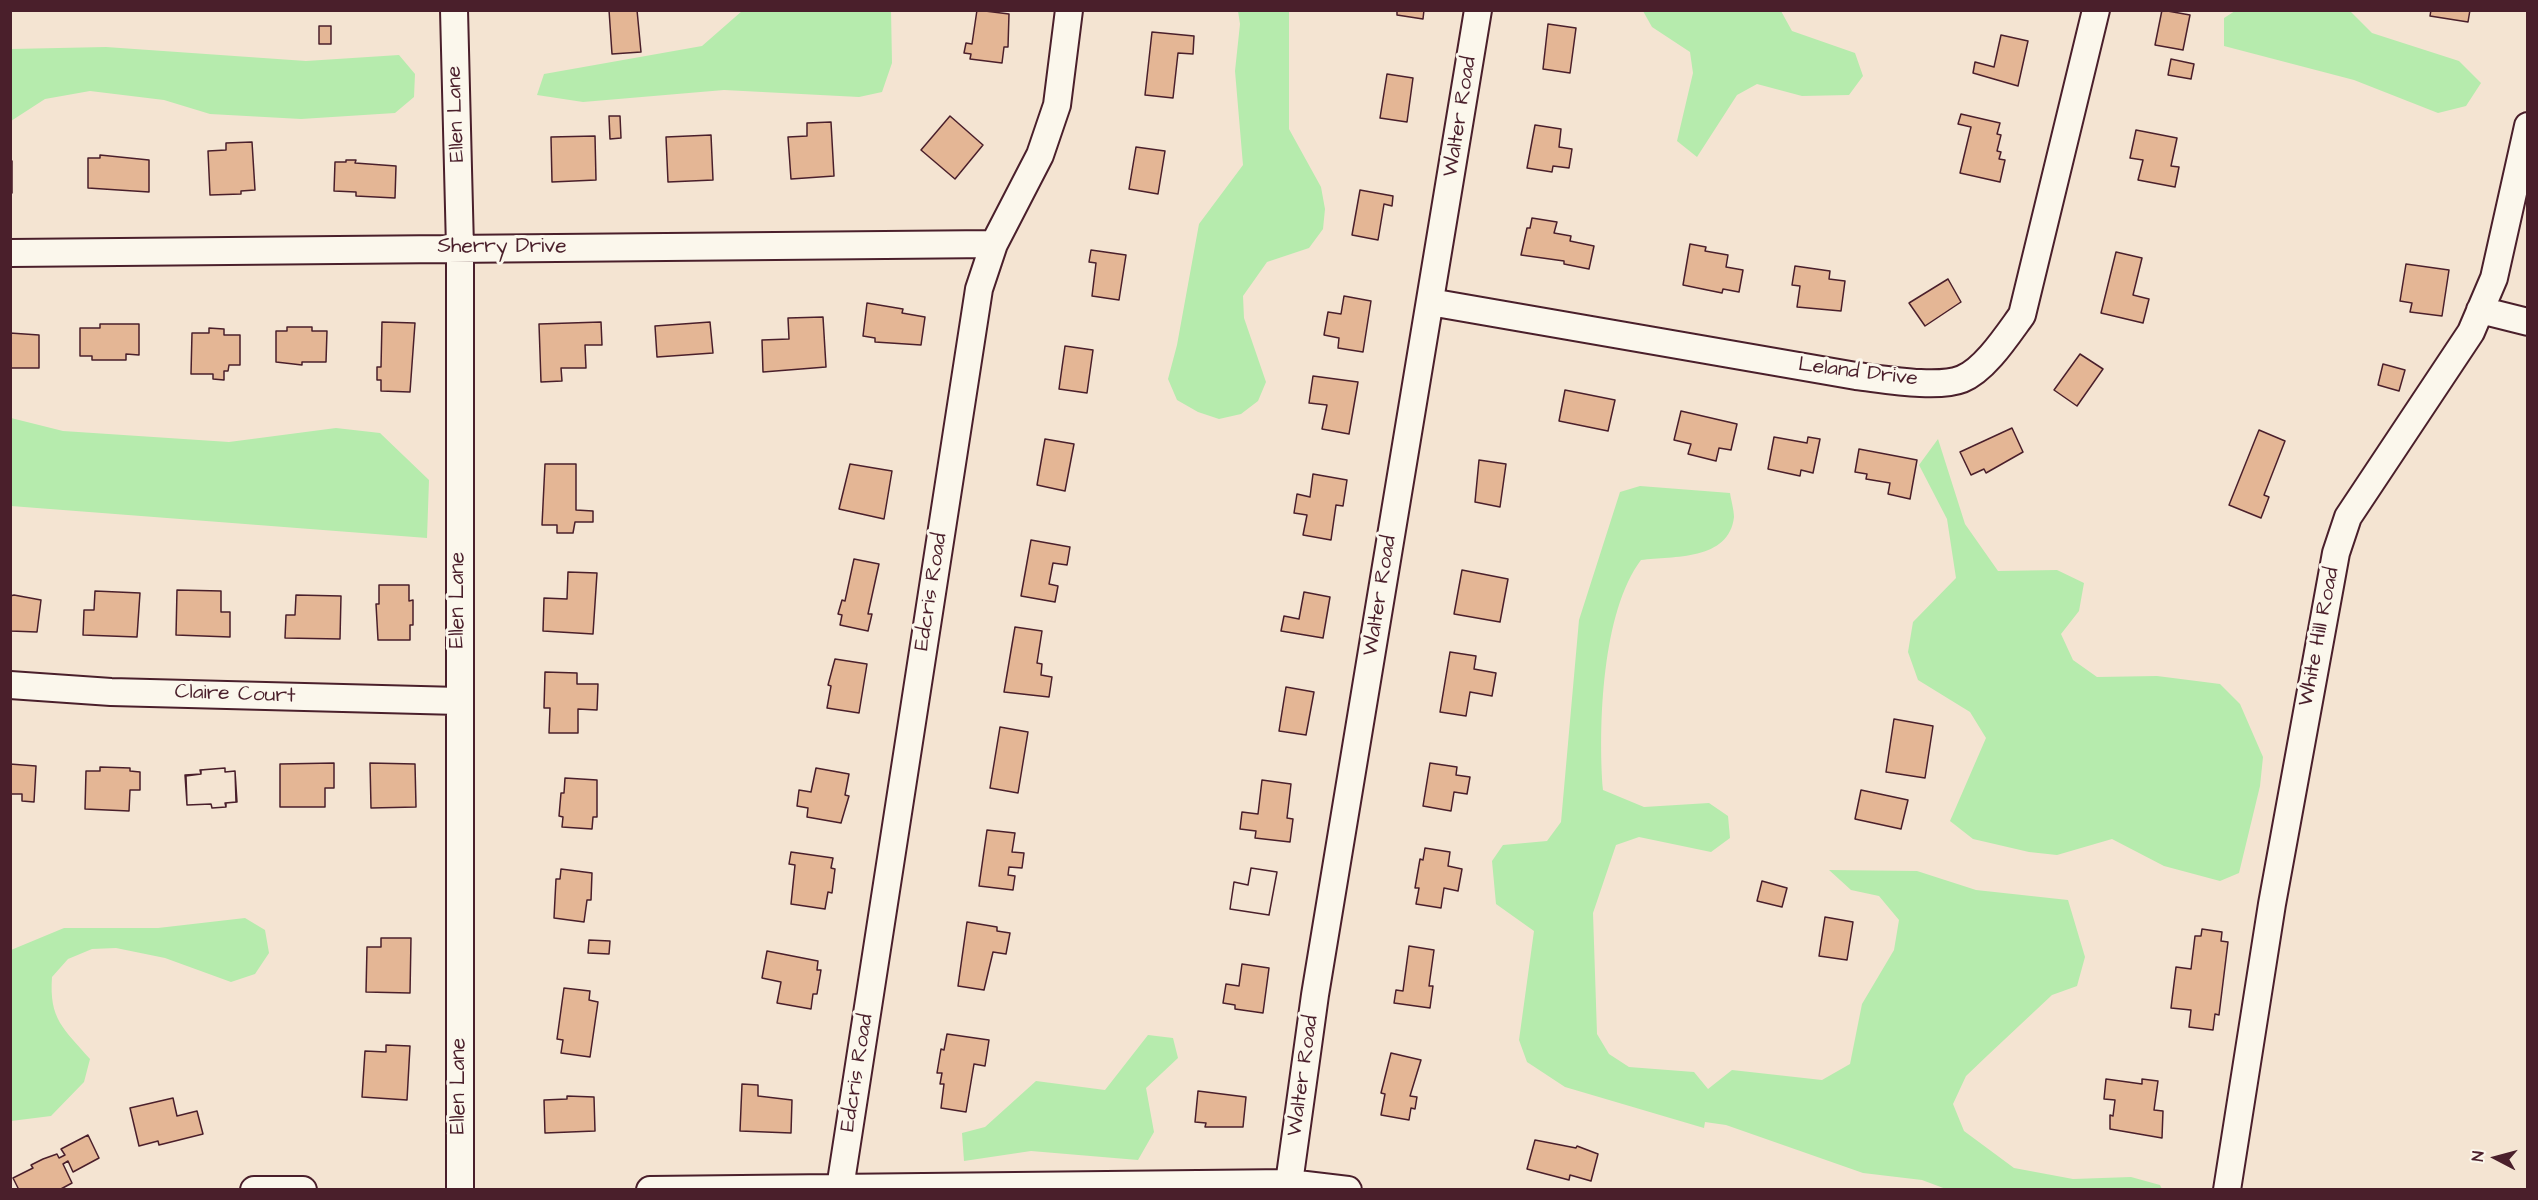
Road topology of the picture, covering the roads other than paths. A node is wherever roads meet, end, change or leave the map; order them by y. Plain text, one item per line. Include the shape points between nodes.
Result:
1 (454, 10) edge
2 (1069, 10) edge
3 (1478, 10) edge
4 (2096, 10) edge
5 (2528, 126) edge
6 (994, 244) junction
7 (460, 248) junction
8 (10, 254) edge
9 (1430, 302) junction
10 (2480, 310) junction
11 (2528, 322) edge
12 (10, 686) edge
13 (459, 701) junction
14 (1289, 1183) junction
15 (840, 1188) junction
16 (254, 1190) edge
17 (303, 1190) edge
18 (460, 1190) edge
19 (650, 1190) edge
20 (1348, 1190) edge
21 (2227, 1190) edge

1 - 7 street, Ellen Lane
2 - 6 street, Edcris Road via 1057,105 1040,155
3 - 9 street, Walter Road
4 - 9 street, Leland Drive via 2022,315 1993,355 1962,379 1923,383 1856,376
5 - 10 street, White Hill Road via 2494,278
6 - 7 street, Sherry Drive
6 - 15 street, Edcris Road via 977,300
7 - 8 street, Sherry Drive
7 - 13 street, Ellen Lane
9 - 14 street, Walter Road via 1315,995
10 - 11 street
10 - 21 street, White Hill Road via 2471,332 2348,517 2336,553 2272,904
12 - 13 street, Claire Court
13 - 18 street, Ellen Lane
14 - 15 street
14 - 20 street
15 - 19 street
16 - 17 street

